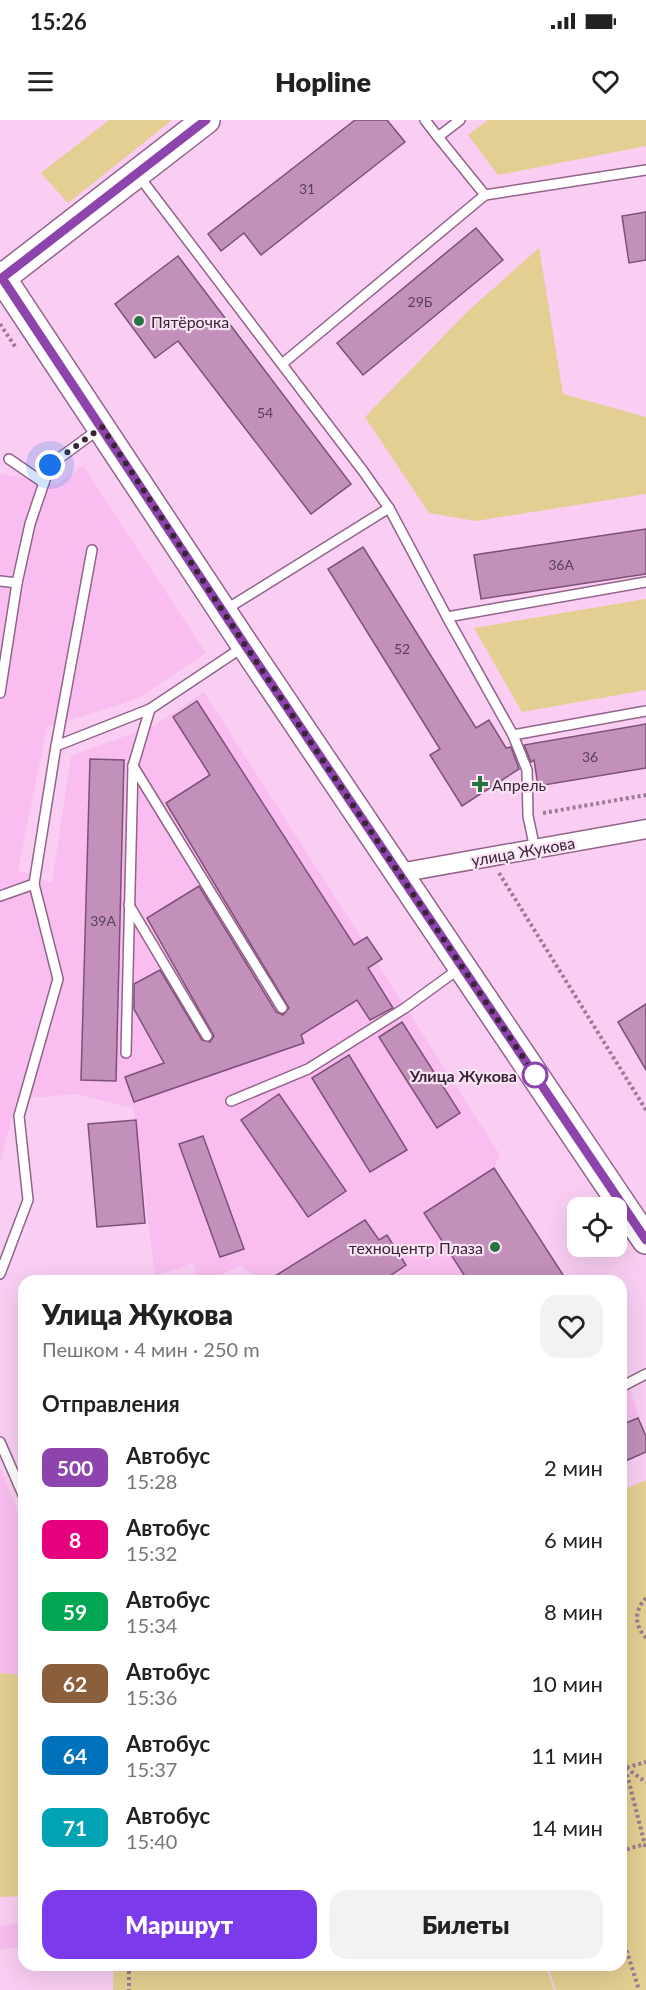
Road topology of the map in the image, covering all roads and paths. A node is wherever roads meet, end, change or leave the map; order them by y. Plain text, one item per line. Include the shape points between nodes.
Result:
1 (206, 120) edge
2 (425, 120) edge
3 (460, 120) edge
4 (438, 137) junction
5 (646, 170) edge
6 (136, 174) junction
7 (485, 195) junction
8 (1, 276) edge
9 (0, 324) edge
10 (16, 348) dead end
11 (282, 364) junction
12 (102, 427) junction
13 (9, 459) dead end
14 (44, 483) junction
15 (389, 508) junction
16 (92, 550) dead end
17 (0, 581) edge
18 (646, 582) edge
19 (16, 583) junction
20 (223, 611) junction
21 (447, 617) junction
22 (245, 645) junction
23 (0, 693) edge
24 (150, 709) junction
25 (646, 711) edge
26 (513, 735) junction
27 (56, 746) junction
28 (133, 766) junction
29 (646, 795) edge
30 (528, 816) junction
31 (646, 829) edge
32 (535, 849) junction
33 (489, 857) junction
34 (399, 873) junction
35 (34, 884) junction
36 (0, 896) edge
37 (129, 905) junction
38 (462, 967) junction
39 (282, 1008) dead end
40 (207, 1036) dead end
41 (126, 1053) dead end
42 (231, 1101) dead end
43 (646, 1110) edge
44 (646, 1240) edge
45 (0, 1274) edge
46 (646, 1374) edge
47 (627, 1384) edge
48 (0, 1442) edge
49 (18, 1483) edge
50 (646, 1598) edge
51 (646, 1638) edge
52 (646, 1762) edge
53 (627, 1767) edge
54 (627, 1770) edge
55 (627, 1782) edge
56 (646, 1782) edge
57 (646, 1846) edge
58 (627, 1850) edge
59 (627, 1952) edge
60 (129, 1971) edge
61 (129, 1990) edge
62 (639, 1990) edge

1 - 6 main road
2 - 4 lane
3 - 4 lane
4 - 7 lane
5 - 7 lane
6 - 8 main road
6 - 11 lane
7 - 11 lane
8 - 12 main road
9 - 10 path
11 - 15 lane
12 - 14 lane via 50,465
12 - 20 main road
13 - 14 lane
14 - 19 lane
15 - 20 lane
15 - 21 lane
16 - 27 lane
17 - 19 lane
18 - 21 lane
19 - 23 lane
20 - 22 main road
21 - 26 lane
22 - 24 lane
22 - 34 main road
24 - 27 lane
24 - 28 lane
25 - 26 lane
26 - 30 lane via 527,770
27 - 35 lane
28 - 37 lane
28 - 39 lane
29 - 30 path
30 - 32 lane
31 - 32 street, улица Жукова
32 - 33 street, улица Жукова
33 - 34 street, улица Жукова
33 - 43 path
34 - 38 main road
35 - 36 lane
35 - 45 lane via 58,979 19,1116 28,1200
37 - 40 lane
37 - 41 lane
38 - 42 lane via 308,1069
38 - 44 main road
46 - 47 lane
48 - 49 lane
50 - 51 path via 637,1612 637,1622
52 - 53 path
54 - 56 path
55 - 57 path
57 - 58 path
59 - 62 path
60 - 61 path

